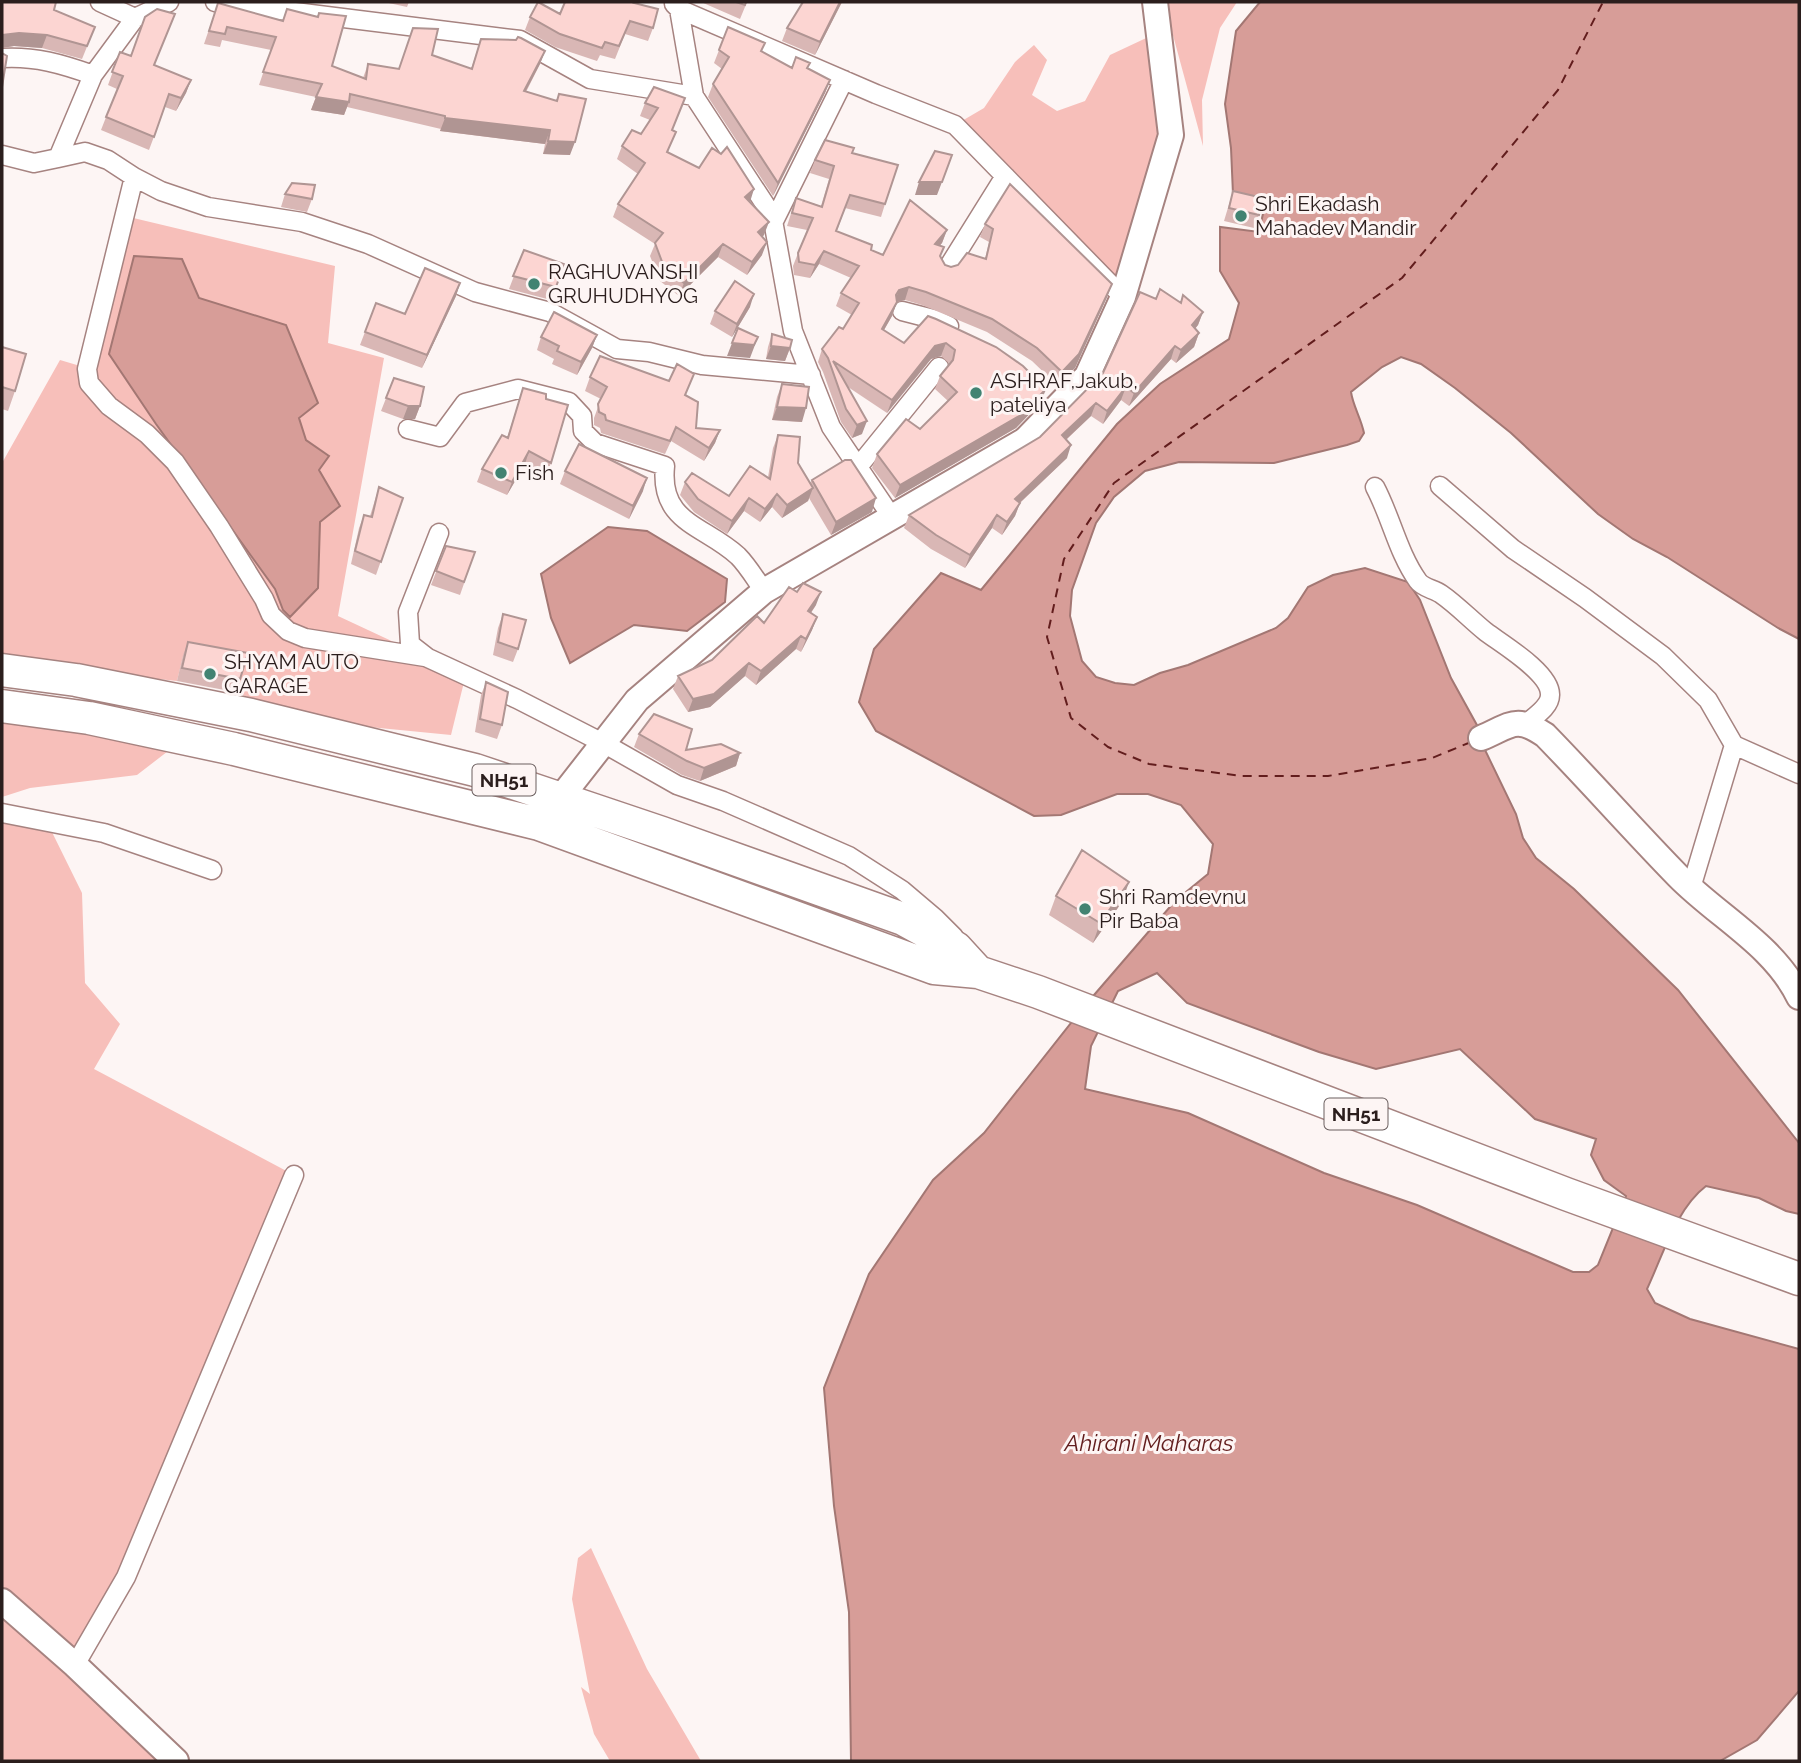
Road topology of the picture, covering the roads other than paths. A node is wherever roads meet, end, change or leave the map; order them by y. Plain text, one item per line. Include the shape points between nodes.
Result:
1 (100, 2) edge
2 (169, 2) edge
3 (214, 2) edge
4 (1155, 2) edge
5 (675, 5) edge
6 (135, 18) junction
7 (2, 58) edge
8 (93, 75) junction
9 (844, 80) junction
10 (694, 96) junction
11 (2, 155) edge
12 (58, 158) junction
13 (1005, 176) junction
14 (134, 177) junction
15 (773, 223) junction
16 (947, 269) edge
17 (1123, 297) junction
18 (902, 311) dead end
19 (961, 332) edge
20 (939, 367) dead end
21 (811, 375) junction
22 (408, 429) dead end
23 (858, 467) junction
24 (1440, 486) dead end
25 (1375, 487) dead end
26 (891, 516) junction
27 (439, 533) dead end
28 (764, 592) junction
29 (428, 658) junction
30 (2, 670) edge
31 (2, 706) edge
32 (1527, 723) junction
33 (1481, 738) dead end
34 (603, 743) junction
35 (1734, 745) junction
36 (1799, 774) edge
37 (559, 799) junction
38 (2, 813) edge
39 (539, 824) junction
40 (212, 870) dead end
41 (1691, 888) junction
42 (978, 972) junction
43 (1796, 987) edge
44 (294, 1175) dead end
45 (1799, 1279) edge
46 (2, 1601) edge
47 (75, 1665) junction
48 (176, 1761) edge

1 - 6 street
2 - 6 street
3 - 10 street via 520,40 590,79
4 - 17 street via 1171,135
5 - 9 street
5 - 10 street
6 - 8 street
7 - 8 street via 28,57
8 - 12 street
9 - 13 street via 955,125
9 - 15 street
10 - 15 street
11 - 12 street via 34,163
12 - 14 street via 85,152
13 - 16 street
13 - 17 street
14 - 21 street via 208,207 302,222 369,244 475,292 550,312 617,348 702,365
14 - 29 street via 87,369 89,383 109,407 147,434 175,462 271,615 288,631 305,638
15 - 21 street via 793,331
17 - 26 street via 1087,376 1056,400 1025,440
18 - 19 street
20 - 23 street
21 - 23 street via 831,427
22 - 28 street via 440,437 465,403 518,389 569,402 582,416 583,431 595,443 665,466 663,482 673,511 739,557
23 - 26 street
24 - 35 street via 1513,549 1663,656 1708,700
25 - 32 street via 1419,584 1439,593 1524,658 1549,686 1547,705
26 - 28 street
27 - 29 street via 408,612 410,644
28 - 34 street via 637,700
29 - 34 street
30 - 37 highway, NH51 via 251,715 475,771
31 - 39 highway, NH51 via 89,718 234,749
32 - 33 street
32 - 41 street via 1545,735
34 - 37 street
34 - 42 street via 677,785 849,856 935,918 962,946
35 - 36 street
35 - 41 street
37 - 39 street
37 - 42 highway, NH51 via 903,919 956,947
38 - 40 street via 104,833
39 - 42 highway, NH51 via 933,968
41 - 43 street via 1756,943
42 - 45 highway, NH51
44 - 47 street via 126,1577
46 - 47 street
47 - 48 street

